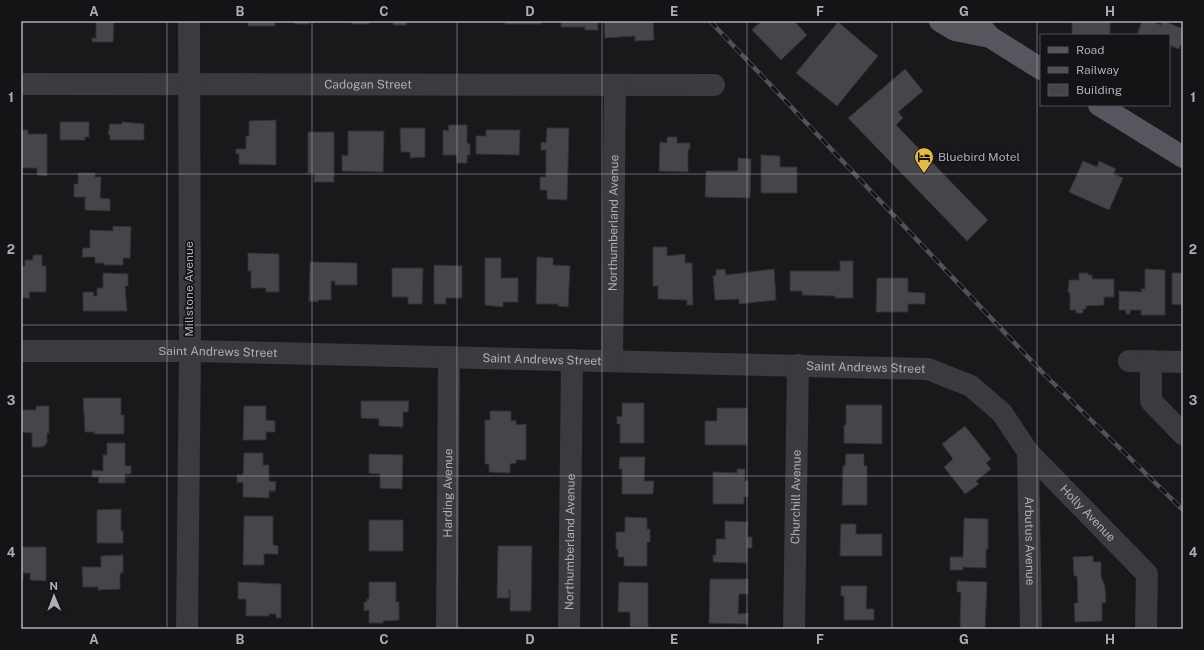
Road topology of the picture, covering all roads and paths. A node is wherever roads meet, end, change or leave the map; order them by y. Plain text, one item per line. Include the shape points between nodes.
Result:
1 (189, 21) edge
2 (940, 21) edge
3 (976, 21) edge
4 (990, 38) junction
5 (1040, 68) edge
6 (21, 84) edge
7 (189, 84) junction
8 (615, 84) junction
9 (714, 85) dead end
10 (1101, 106) edge
11 (1183, 157) edge
12 (21, 351) edge
13 (190, 351) junction
14 (449, 357) junction
15 (572, 360) junction
16 (612, 361) junction
17 (1129, 361) dead end
18 (1151, 361) junction
19 (1183, 362) edge
20 (798, 366) junction
21 (1183, 434) edge
22 (1028, 452) junction
23 (187, 629) edge
24 (447, 629) edge
25 (569, 629) edge
26 (794, 629) edge
27 (1030, 629) edge
28 (1146, 629) edge

1 - 7 street, Millstone Avenue
2 - 4 main road via 955,30
3 - 4 main road
4 - 5 main road
6 - 7 street, Cadogan Street
7 - 8 street, Cadogan Street
7 - 13 street, Millstone Avenue
8 - 9 street, Cadogan Street
8 - 16 street, Northumberland Avenue
10 - 11 main road
12 - 13 street, Saint Andrews Street
13 - 14 street, Saint Andrews Street
13 - 23 street, Millstone Avenue
14 - 15 street, Saint Andrews Street
14 - 24 street, Harding Avenue
15 - 16 street, Saint Andrews Street
15 - 25 street, Northumberland Avenue
16 - 20 street, Saint Andrews Street
17 - 18 street
18 - 19 street
18 - 21 street via 1151,401
20 - 22 street, Saint Andrews Street via 928,369 971,386 1002,413
20 - 26 street, Churchill Avenue
22 - 27 street, Arbutus Avenue
22 - 28 street, Holly Avenue via 1147,574

